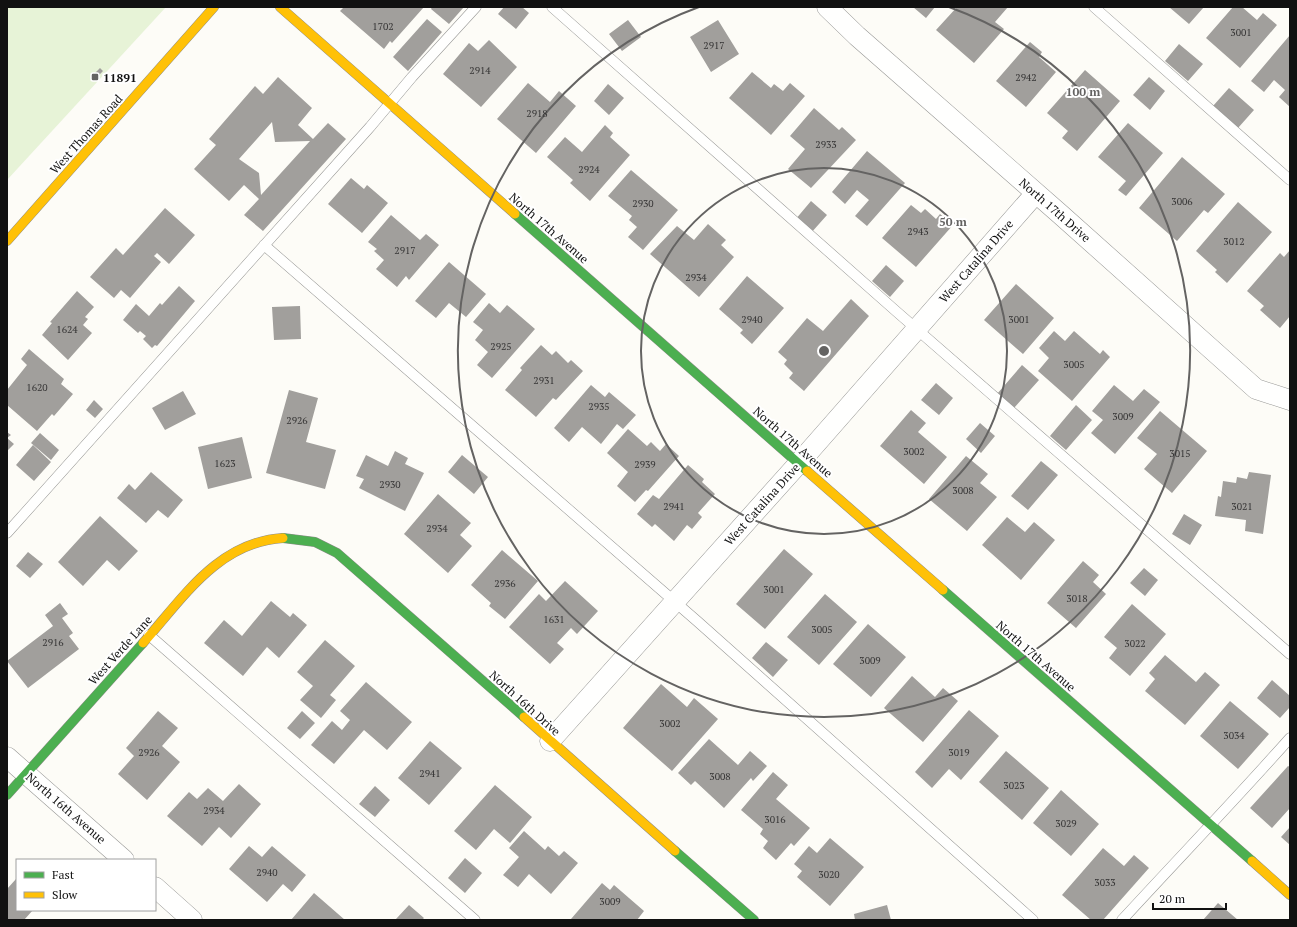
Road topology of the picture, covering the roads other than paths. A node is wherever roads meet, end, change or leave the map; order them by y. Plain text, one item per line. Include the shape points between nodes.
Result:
1 (214, 7) edge
2 (280, 7) edge
3 (476, 7) edge
4 (552, 7) edge
5 (827, 7) edge
6 (1094, 7) edge
7 (389, 104) junction
8 (1290, 180) edge
9 (1036, 193) junction
10 (7, 241) edge
11 (264, 245) junction
12 (916, 329) junction
13 (1290, 400) edge
14 (799, 463) junction
15 (7, 533) edge
16 (265, 540) joint
17 (674, 602) junction
18 (149, 635) junction
19 (1290, 654) edge
20 (1290, 738) edge
21 (550, 741) junction
22 (7, 757) edge
23 (26, 773) junction
24 (7, 795) edge
25 (1210, 825) junction
26 (123, 859) edge
27 (156, 888) edge
28 (1290, 895) edge
29 (192, 920) edge
30 (475, 920) edge
31 (754, 920) edge
32 (1033, 920) edge
33 (1122, 920) edge

1 - 10 street, West Thomas Road
2 - 7 street, North 17th Avenue
3 - 7 lane
4 - 12 lane
5 - 9 street, North 17th Drive
6 - 8 lane
7 - 11 lane
7 - 14 street, North 17th Avenue
9 - 12 street, West Catalina Drive
9 - 13 street, North 17th Drive via 1256,389
11 - 15 lane
11 - 17 lane
12 - 14 street, West Catalina Drive
12 - 19 lane
14 - 17 street, West Catalina Drive
14 - 25 street, North 17th Avenue
16 - 18 street, West Verde Lane via 235,550 207,571
16 - 21 street, North 16th Drive via 294,538 315,542 333,551
17 - 21 street, West Catalina Drive
17 - 32 lane
18 - 23 street, West Verde Lane
18 - 30 lane
20 - 25 lane
21 - 31 street, North 16th Drive
22 - 23 street, North 16th Avenue
23 - 24 street, West Verde Lane
23 - 26 street, North 16th Avenue
25 - 28 street, North 17th Avenue
25 - 33 lane
27 - 29 street

